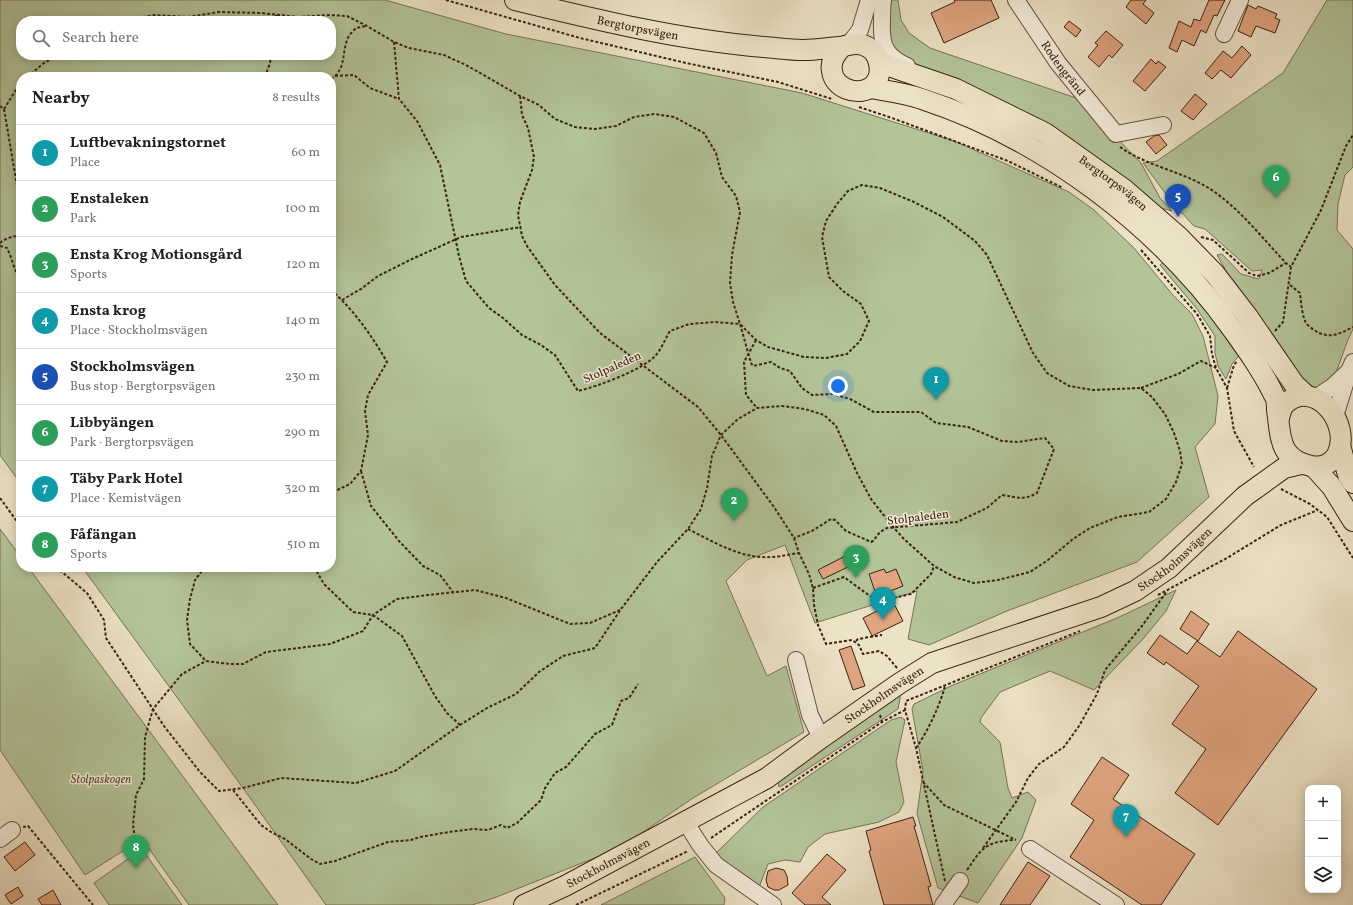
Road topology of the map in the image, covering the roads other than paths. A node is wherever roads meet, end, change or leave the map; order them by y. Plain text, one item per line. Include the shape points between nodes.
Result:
1 (515, 0) edge
2 (869, 0) edge
3 (878, 0) edge
4 (883, 0) edge
5 (1016, 0) edge
6 (1240, 0) edge
7 (1224, 34) dead end
8 (846, 45) junction
9 (762, 47) junction
10 (877, 57) junction
11 (831, 70) junction
12 (870, 88) junction
13 (956, 89) junction
14 (1163, 125) dead end
15 (1351, 367) edge
16 (1311, 397) junction
17 (1336, 413) junction
18 (1279, 418) junction
19 (1281, 441) junction
20 (1341, 449) junction
21 (1307, 465) junction
22 (1353, 483) edge
23 (1245, 496) junction
24 (1353, 521) edge
25 (796, 660) dead end
26 (821, 738) junction
27 (685, 821) junction
28 (1030, 849) road end
29 (960, 881) road end
30 (755, 900) edge
31 (946, 901) edge
32 (524, 905) edge
33 (773, 905) edge
34 (1116, 905) edge

1 - 9 main road, Bergtorpsvägen via 598,20 695,38
2 - 8 street via 860,30
3 - 10 street via 871,36
4 - 13 street via 882,37 890,57
5 - 14 street, Rodengränd via 1058,63 1116,134
6 - 7 street
8 - 9 main road, Bergtorpsvägen via 803,50
8 - 10 main road, Bergtorpsvägen via 864,45
8 - 11 main road via 836,53
9 - 11 main road, Bergtorpsvägen via 819,63
10 - 12 main road via 880,72 877,81
10 - 13 main road, Bergtorpsvägen via 892,68
11 - 12 main road, Bergtorpsvägen via 838,84 847,89 862,91
12 - 18 main road, Bergtorpsvägen via 921,98 980,120 1036,151 1092,187 1179,265 1220,312 1276,397
13 - 16 main road, Bergtorpsvägen via 1045,133 1125,190 1178,236 1214,274 1248,317 1294,384
15 - 16 street via 1332,387
15 - 17 street
16 - 17 main road via 1329,405
16 - 18 main road via 1294,399 1284,405
17 - 20 main road via 1341,422
18 - 19 main road
19 - 21 main road via 1284,450 1292,458
19 - 23 main road, Stockholmsvägen
20 - 21 main road via 1336,457 1325,465
20 - 22 main road via 1348,475
21 - 23 main road, Stockholmsvägen via 1284,468
21 - 24 main road via 1332,487
23 - 26 main road, Stockholmsvägen via 1169,568 1135,591 1101,607 932,663
25 - 26 street via 810,715
26 - 27 main road, Stockholmsvägen via 767,778
27 - 30 street via 716,865
27 - 32 main road, Stockholmsvägen via 565,886
28 - 34 street
29 - 31 street
30 - 33 street

